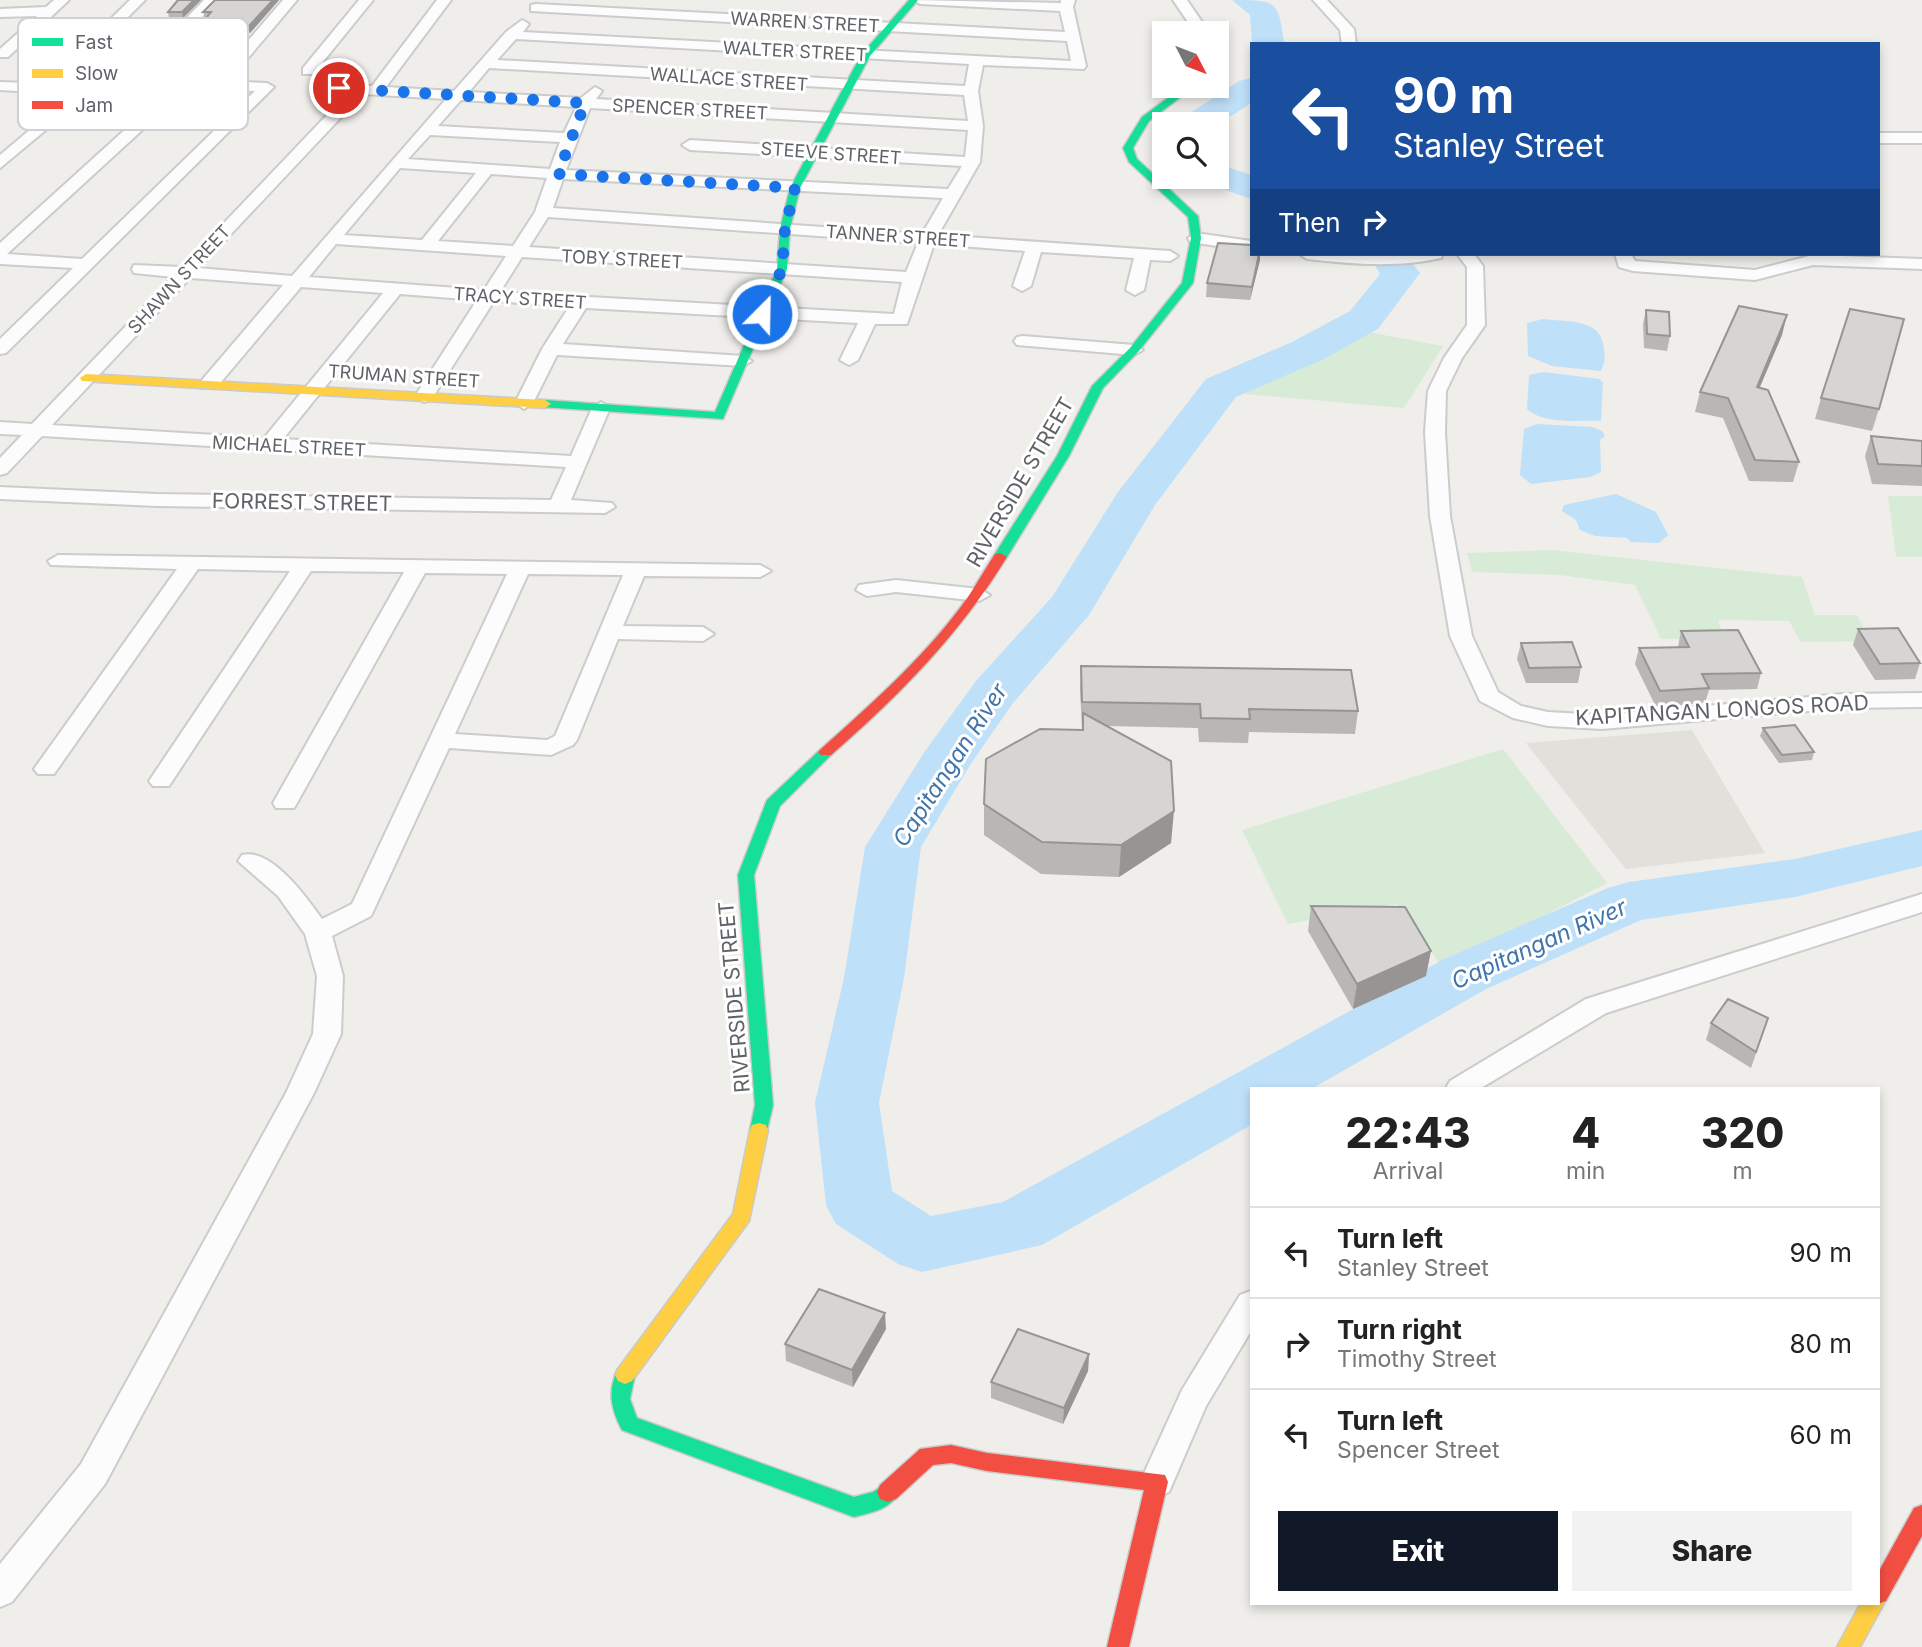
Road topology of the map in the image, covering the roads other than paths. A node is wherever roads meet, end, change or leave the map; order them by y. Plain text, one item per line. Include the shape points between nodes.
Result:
1 (62, 0) edge
2 (138, 0) edge
3 (211, 0) edge
4 (290, 0) edge
5 (366, 0) edge
6 (444, 0) edge
7 (662, 0) edge
8 (914, 0) edge
9 (920, 0) edge
10 (1180, 0) edge
11 (1320, 0) edge
12 (540, 4) edge
13 (1067, 4) edge
14 (50, 11) junction
15 (0, 13) edge
16 (651, 14) junction
17 (42, 18) edge
18 (120, 18) edge
19 (194, 18) edge
20 (1194, 21) edge
21 (891, 27) junction
22 (511, 36) junction
23 (1073, 37) junction
24 (18, 40) edge
25 (631, 42) junction
26 (1349, 42) edge
27 (248, 49) edge
28 (2, 54) dead end
29 (866, 55) junction
30 (977, 61) junction
31 (487, 64) junction
32 (308, 71) dead end
33 (610, 72) junction
34 (0, 86) edge
35 (847, 86) junction
36 (18, 87) edge
37 (248, 87) edge
38 (319, 87) dead end
39 (367, 90) junction
40 (971, 92) junction
41 (458, 95) junction
42 (1172, 98) edge
43 (585, 103) junction
44 (248, 106) edge
45 (832, 118) junction
46 (976, 126) junction
47 (701, 128) junction
48 (39, 130) edge
49 (134, 130) edge
50 (223, 130) edge
51 (427, 130) junction
52 (569, 138) junction
53 (1880, 138) edge
54 (1922, 138) edge
55 (815, 152) junction
56 (972, 162) junction
57 (0, 163) edge
58 (396, 163) junction
59 (487, 169) junction
60 (558, 174) junction
61 (667, 181) junction
62 (795, 188) junction
63 (954, 194) junction
64 (543, 212) junction
65 (10, 223) dead end
66 (30, 225) junction
67 (785, 229) junction
68 (928, 238) junction
69 (332, 239) junction
70 (1196, 239) junction
71 (1035, 246) junction
72 (1250, 246) edge
73 (425, 247) junction
74 (0, 252) edge
75 (517, 253) junction
76 (1143, 254) junction
77 (1170, 256) dead end
78 (1323, 256) edge
79 (1425, 256) edge
80 (1467, 256) edge
81 (1623, 256) edge
82 (0, 259) edge
83 (87, 264) junction
84 (1922, 264) edge
85 (140, 269) dead end
86 (782, 269) junction
87 (186, 273) junction
88 (912, 278) junction
89 (294, 282) junction
90 (1022, 286) dead end
91 (395, 289) junction
92 (1135, 290) dead end
93 (489, 295) junction
94 (581, 303) junction
95 (762, 314) junction
96 (869, 318) junction
97 (1023, 341) dead end
98 (0, 349) edge
99 (551, 349) junction
100 (1134, 350) junction
101 (849, 360) dead end
102 (743, 361) junction
103 (86, 379) junction
104 (209, 384) junction
105 (313, 389) junction
106 (424, 396) junction
107 (524, 403) junction
108 (601, 408) junction
109 (0, 428) edge
110 (37, 430) junction
111 (267, 446) junction
112 (578, 461) junction
113 (0, 469) edge
114 (0, 493) edge
115 (559, 506) junction
116 (605, 507) dead end
117 (58, 561) dead end
118 (192, 563) junction
119 (305, 564) junction
120 (418, 566) junction
121 (520, 568) junction
122 (636, 569) junction
123 (760, 571) dead end
124 (867, 590) dead end
125 (979, 595) junction
126 (610, 632) junction
127 (703, 634) dead end
128 (1922, 699) edge
129 (440, 740) junction
130 (46, 769) dead end
131 (161, 782) dead end
132 (285, 803) dead end
133 (251, 861) dead end
134 (1922, 903) edge
135 (318, 932) junction
136 (1462, 1087) edge
137 (1250, 1306) edge
138 (1157, 1482) junction
139 (1922, 1515) edge
140 (1880, 1590) edge
141 (0, 1591) edge
142 (1872, 1605) edge
143 (1118, 1647) edge
144 (1848, 1647) edge

1 - 14 street
2 - 18 street
3 - 19 street
4 - 27 street
5 - 32 street
6 - 39 street, SHAWN STREET
7 - 16 street
8 - 21 street
9 - 13 street
10 - 20 street
11 - 26 street via 1347,29
12 - 16 street, WARREN STREET
12 - 22 street
13 - 23 street
14 - 15 street
14 - 17 street
16 - 21 street, WARREN STREET
16 - 25 street
21 - 23 street, WARREN STREET
21 - 29 street
22 - 25 street, WALTER STREET
22 - 31 street
23 - 30 street, WALTER STREET via 1079,66
24 - 28 street
25 - 29 street, WALTER STREET
25 - 33 street
29 - 30 street, WALTER STREET
29 - 35 street
30 - 40 street
31 - 33 street, WALLACE STREET
31 - 41 street
33 - 35 street, WALLACE STREET
33 - 43 street
34 - 36 street
35 - 40 street, WALLACE STREET
35 - 45 street
37 - 44 street via 267,87
38 - 39 street, SPENCER STREET
39 - 41 street, SPENCER STREET
39 - 87 street, SHAWN STREET
40 - 46 street
41 - 43 street, SPENCER STREET
41 - 51 street
42 - 70 street via 1133,132 1128,148 1133,160 1193,216
43 - 47 street, SPENCER STREET
43 - 52 street
45 - 46 street, SPENCER STREET
45 - 47 street, SPENCER STREET
45 - 55 street
46 - 56 street
47 - 55 street, STEEVE STREET
47 - 61 street
48 - 57 street
49 - 66 street
50 - 83 street
51 - 52 street
51 - 58 street
52 - 60 street
53 - 54 street
55 - 56 street, STEEVE STREET
55 - 62 street
56 - 63 street
58 - 59 street
58 - 69 street
59 - 60 street
59 - 73 street
60 - 61 street
60 - 64 street
61 - 62 street
62 - 63 street
62 - 67 street
63 - 68 street
64 - 67 street, TANNER STREET
64 - 75 street
65 - 66 street
66 - 74 street
67 - 68 street, TANNER STREET
67 - 86 street
68 - 71 street, TANNER STREET
68 - 88 street
69 - 73 street, TOBY STREET
69 - 89 street
70 - 72 street
70 - 100 street, RIVERSIDE STREET via 1187,283
71 - 76 street, TANNER STREET
71 - 90 street
73 - 75 street, TOBY STREET
75 - 86 street, TOBY STREET
75 - 93 street
76 - 77 street, TANNER STREET
76 - 92 street
78 - 79 street
80 - 128 street, KAPITANGAN LONGOS ROAD via 1475,266 1476,325 1437,391 1435,432 1440,516 1461,636 1488,696 1513,711 1548,719 1602,722 1843,701
81 - 84 street via 1633,267 1755,275 1813,260
82 - 83 street
83 - 98 street
85 - 87 street, TRACY STREET
86 - 88 street, TOBY STREET
86 - 95 street
87 - 89 street, TRACY STREET
87 - 103 street, SHAWN STREET
88 - 96 street, TRACY STREET via 901,320
89 - 91 street, TRACY STREET
89 - 104 street
91 - 93 street, TRACY STREET
91 - 105 street
93 - 94 street, TRACY STREET
93 - 106 street
94 - 95 street, TRACY STREET
94 - 99 street
95 - 96 street, TRACY STREET
95 - 102 street
96 - 101 street
97 - 100 street
99 - 102 street
99 - 107 street
100 - 125 street, RIVERSIDE STREET via 1098,386 1063,456
102 - 108 street, TRUMAN STREET via 719,416
103 - 104 street, TRUMAN STREET
103 - 110 street, SHAWN STREET
104 - 105 street, TRUMAN STREET
105 - 106 street, TRUMAN STREET
105 - 111 street
106 - 107 street, TRUMAN STREET
107 - 108 street, TRUMAN STREET
108 - 112 street
109 - 110 street, MICHAEL STREET
110 - 111 street, MICHAEL STREET
110 - 113 street, SHAWN STREET
111 - 112 street, MICHAEL STREET
112 - 115 street
114 - 115 street, FORREST STREET
115 - 116 street, FORREST STREET
117 - 118 street
118 - 119 street
118 - 130 street
119 - 120 street
119 - 131 street
120 - 121 street
120 - 132 street
121 - 122 street
121 - 129 street
122 - 123 street
122 - 126 street
124 - 125 street via 896,586
125 - 138 street, RIVERSIDE STREET via 878,707 773,804 746,875 764,1104 742,1216 625,1374 620,1399 629,1424 854,1507 880,1500 928,1456 951,1454
126 - 127 street
126 - 129 street via 565,740 551,748
129 - 135 street via 362,910
133 - 135 street via 287,890
134 - 136 street via 1597,1006
135 - 141 street via 330,976 327,1034 300,1093 93,1474
137 - 138 street via 1193,1400
138 - 143 street
139 - 140 street
142 - 144 street

